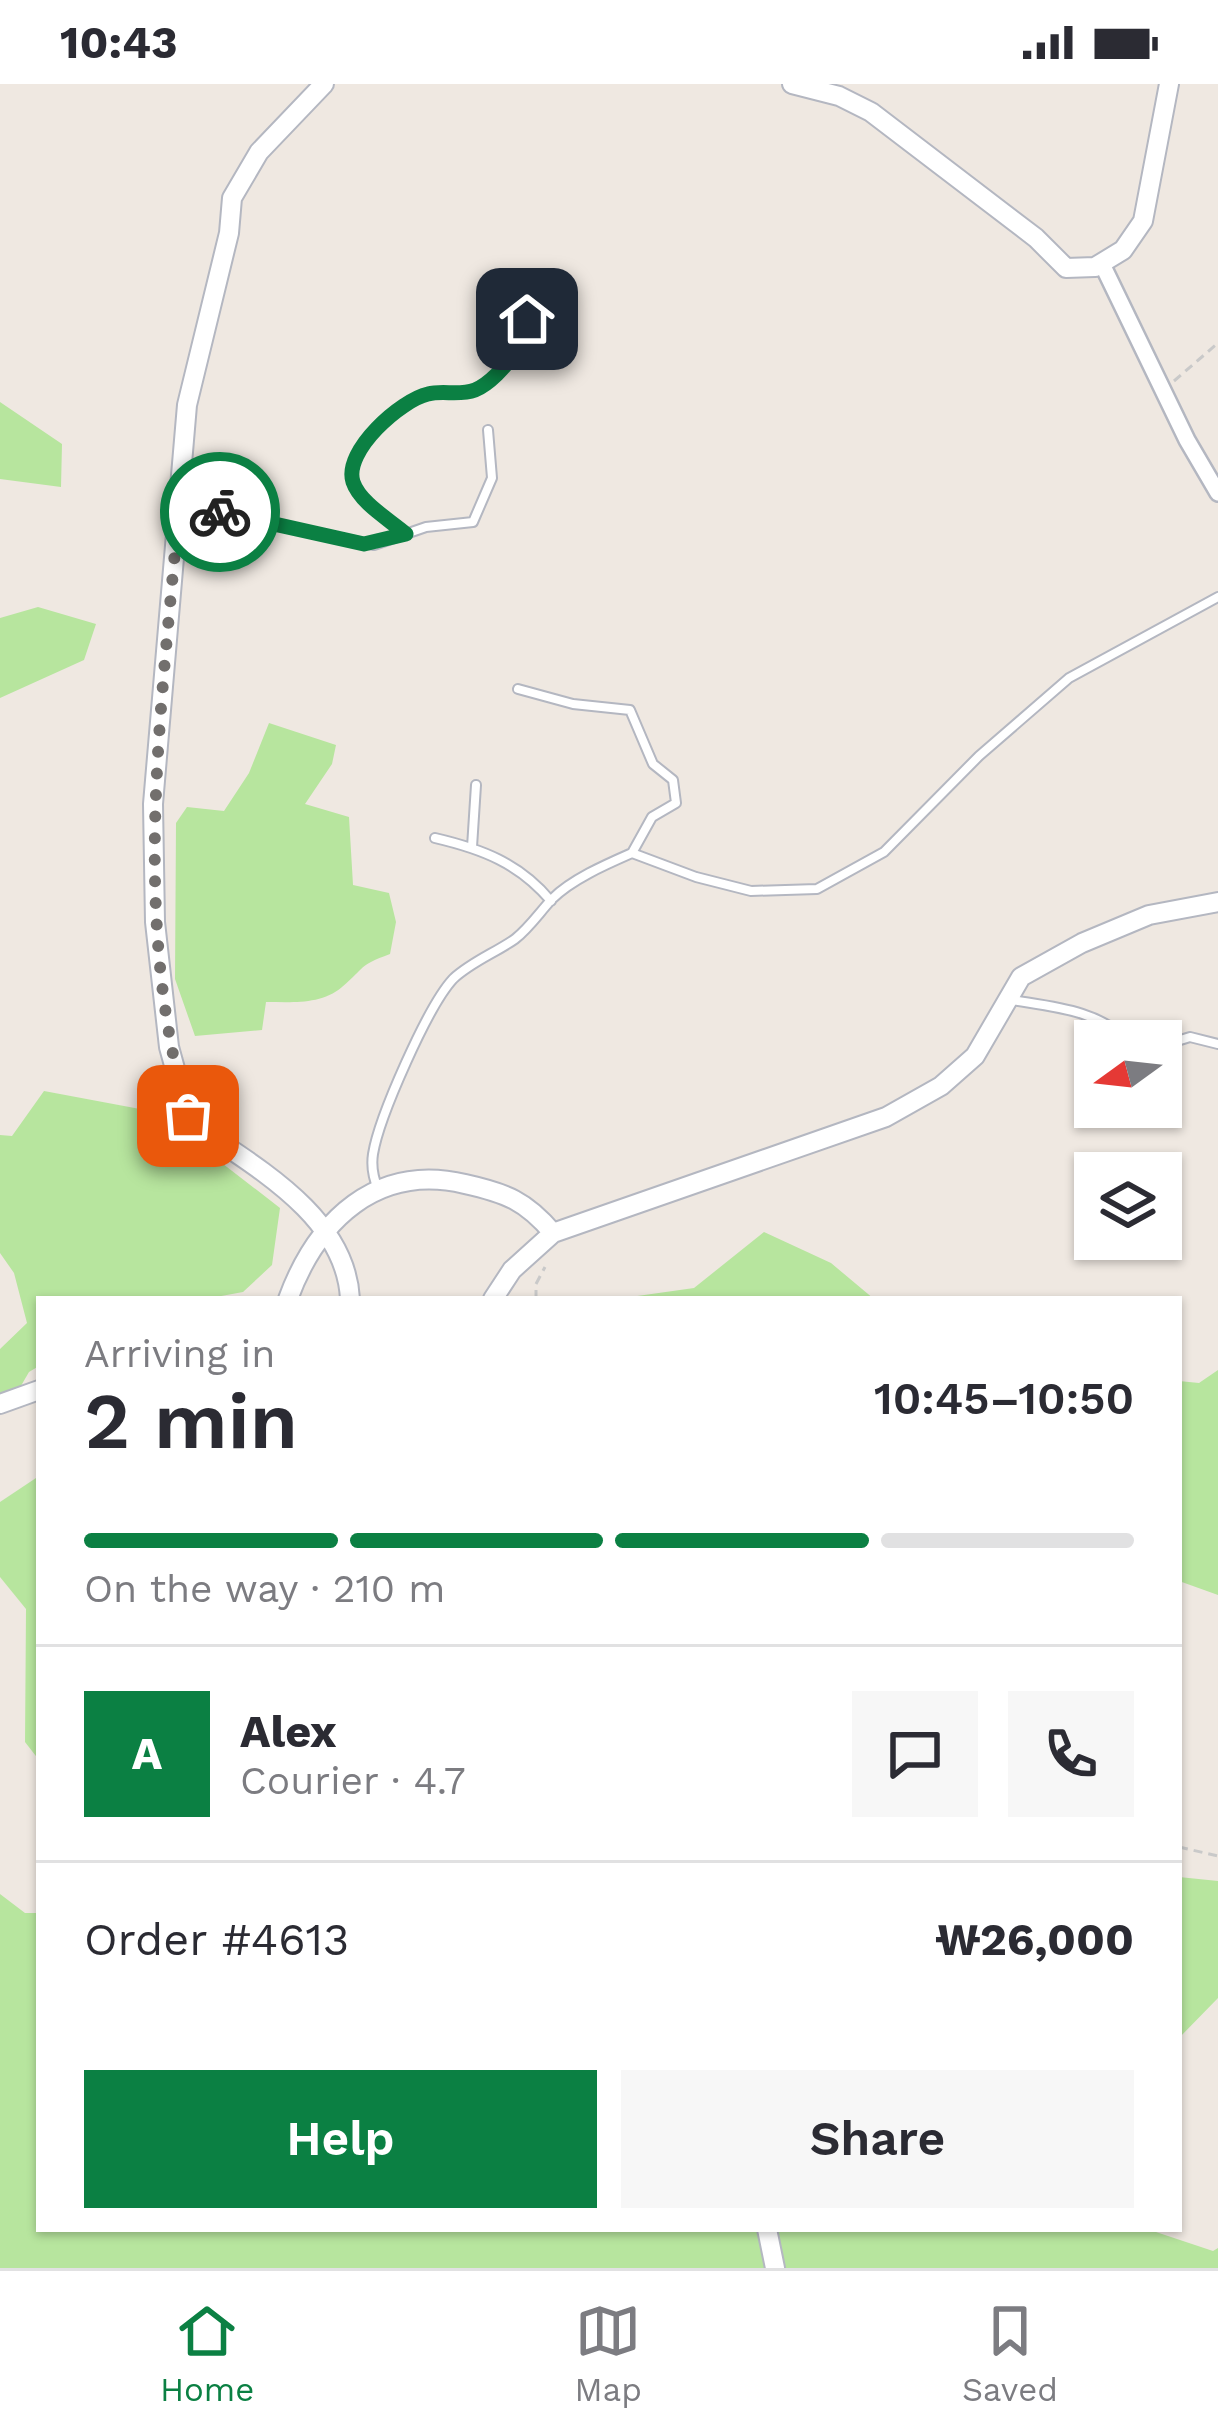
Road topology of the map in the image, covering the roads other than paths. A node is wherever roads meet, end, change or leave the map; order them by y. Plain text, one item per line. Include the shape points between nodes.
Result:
1 (324, 84) edge
2 (792, 84) edge
3 (1168, 84) edge
4 (1102, 264) junction
5 (546, 305) dead end
6 (488, 430) dead end
7 (1218, 493) edge
8 (179, 505) junction
9 (406, 534) junction
10 (1218, 597) edge
11 (518, 689) dead end
12 (476, 785) dead end
13 (435, 838) dead end
14 (472, 847) junction
15 (632, 854) junction
16 (551, 902) junction
17 (1218, 902) edge
18 (1005, 999) junction
19 (1100, 1020) edge
20 (1182, 1039) edge
21 (1218, 1044) edge
22 (378, 1190) junction
23 (326, 1228) junction
24 (553, 1233) junction
25 (290, 1296) edge
26 (350, 1296) edge
27 (495, 1296) edge
28 (36, 1391) edge
29 (0, 1404) edge
30 (768, 2232) edge
31 (775, 2268) edge

1 - 8 street via 259,152 232,198 187,405
2 - 4 street via 871,112 1066,268
3 - 4 street via 1143,220
4 - 7 street
5 - 9 lane via 527,319 529,338 485,385 425,394 361,447 353,483
6 - 9 lane via 492,478 472,522
8 - 9 lane via 364,544
8 - 23 street via 153,804 169,1047 196,1126
10 - 15 lane via 1069,678 884,852 818,889 751,890
11 - 15 lane via 630,710 653,764 676,789 676,803 652,817
12 - 14 lane
13 - 14 lane
14 - 16 lane via 519,869
15 - 16 lane
16 - 22 lane via 443,992 378,1135
17 - 18 street via 1150,915 1082,943 1021,977
18 - 19 lane
18 - 24 street via 975,1056 886,1118
20 - 21 lane
22 - 23 street
22 - 24 street via 418,1178 484,1188 521,1201
23 - 25 street
23 - 26 street
24 - 27 street
28 - 29 street
30 - 31 street

